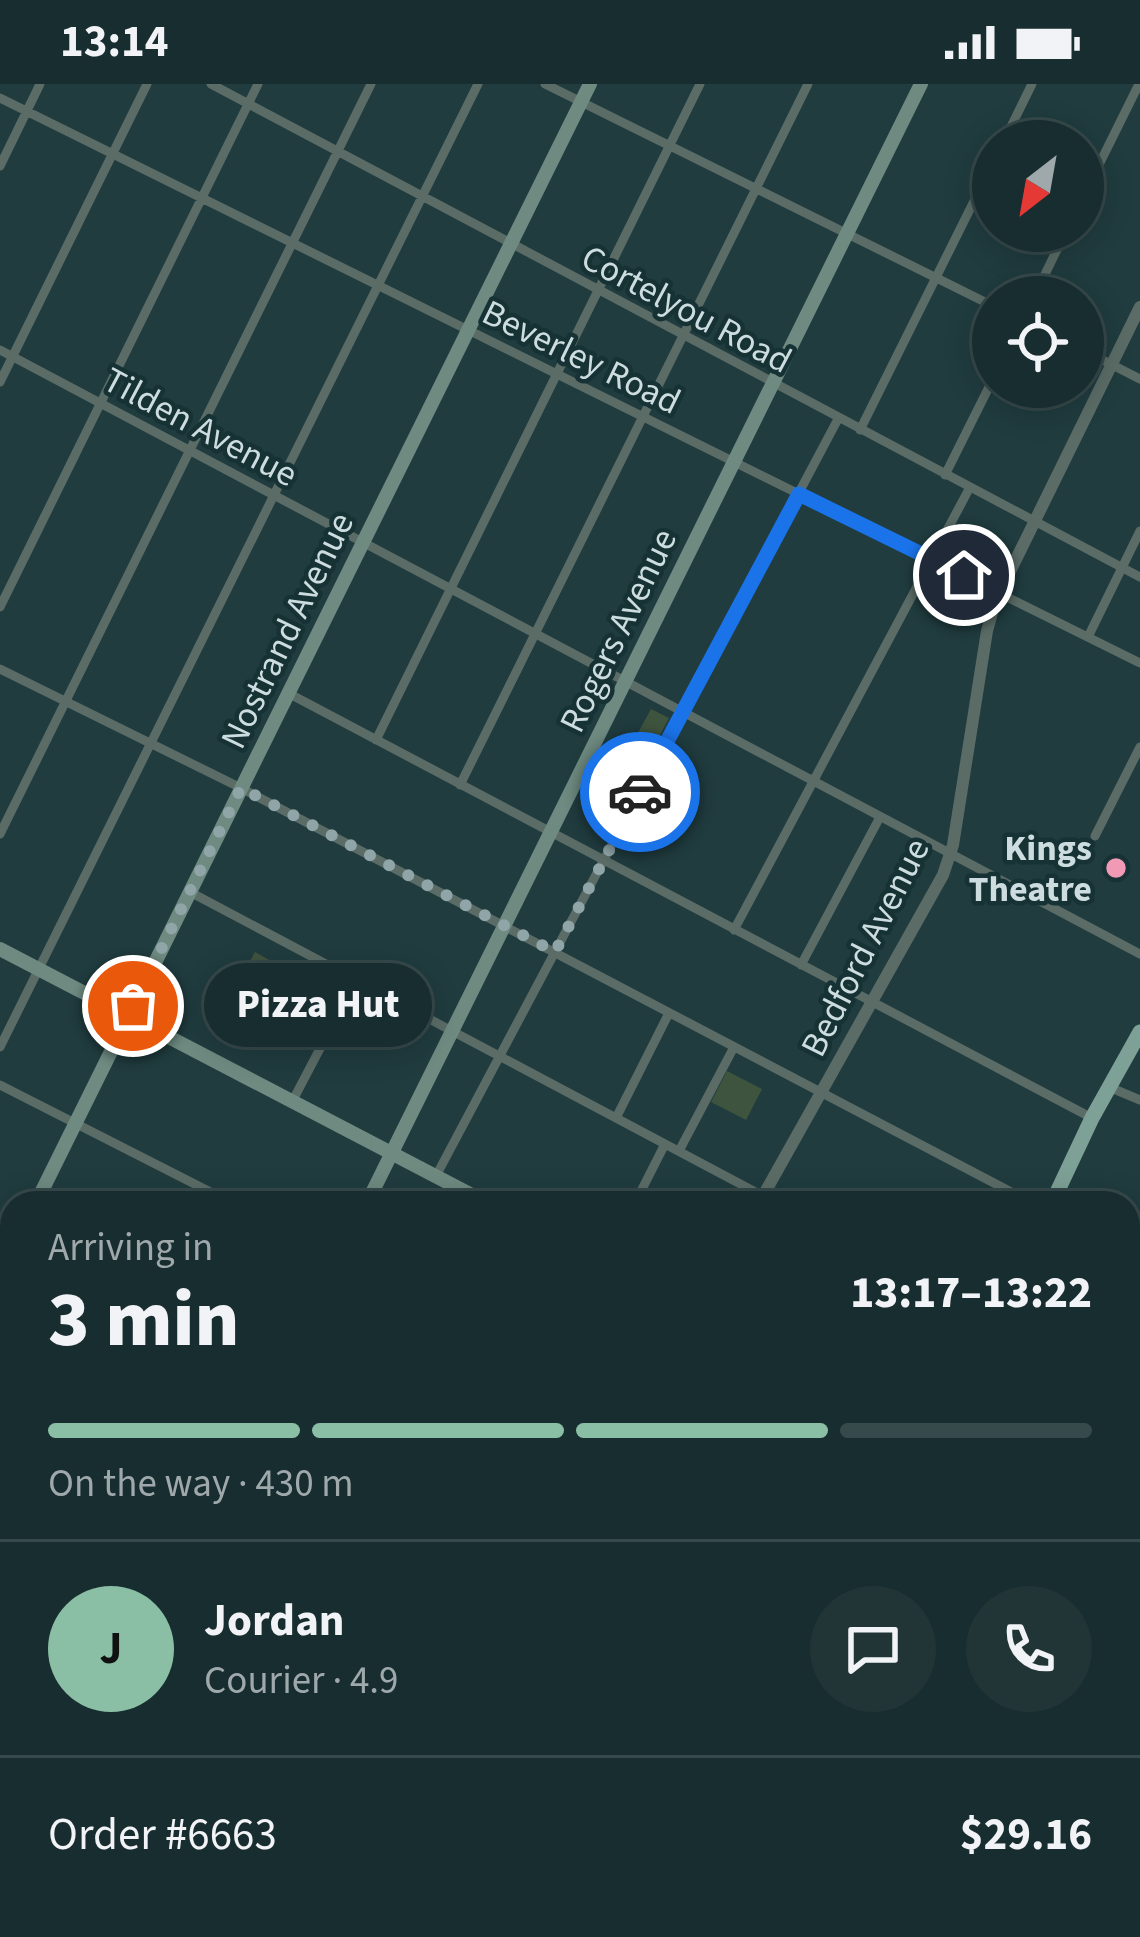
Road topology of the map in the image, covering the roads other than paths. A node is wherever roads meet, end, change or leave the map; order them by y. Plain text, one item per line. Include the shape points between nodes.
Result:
1 (40, 84) edge
2 (147, 84) edge
3 (211, 84) edge
4 (258, 84) edge
5 (371, 84) edge
6 (478, 84) edge
7 (545, 84) edge
8 (590, 84) edge
9 (700, 84) edge
10 (808, 84) edge
11 (921, 84) edge
12 (1032, 84) edge
13 (1139, 84) edge
14 (0, 98) edge
15 (581, 102) junction
16 (248, 104) junction
17 (27, 112) junction
18 (1014, 120) edge
19 (670, 146) junction
20 (338, 152) junction
21 (113, 154) junction
22 (1104, 155) edge
23 (0, 166) edge
24 (756, 189) junction
25 (422, 197) junction
26 (202, 198) junction
27 (972, 206) edge
28 (847, 234) junction
29 (293, 243) junction
30 (510, 245) junction
31 (936, 278) junction
32 (379, 286) junction
33 (598, 292) junction
34 (972, 296) edge
35 (1140, 307) edge
36 (468, 330) junction
37 (683, 335) junction
38 (0, 350) edge
39 (13, 357) junction
40 (1104, 360) edge
41 (1111, 364) junction
42 (557, 374) junction
43 (1140, 379) edge
44 (0, 382) edge
45 (773, 383) junction
46 (101, 403) junction
47 (979, 408) edge
48 (643, 417) junction
49 (838, 419) junction
50 (860, 430) junction
51 (190, 450) junction
52 (734, 461) junction
53 (946, 475) junction
54 (969, 489) junction
55 (799, 494) junction
56 (275, 495) junction
57 (1033, 523) junction
58 (1140, 531) edge
59 (363, 542) junction
60 (932, 559) junction
61 (1122, 568) junction
62 (1140, 577) edge
63 (451, 589) junction
64 (999, 592) junction
65 (0, 607) edge
66 (536, 634) junction
67 (1088, 637) junction
68 (1140, 663) edge
69 (0, 668) edge
70 (626, 682) junction
71 (288, 694) junction
72 (66, 701) junction
73 (683, 712) junction
74 (376, 740) junction
75 (152, 744) junction
76 (1140, 747) edge
77 (1135, 770) edge
78 (813, 781) junction
79 (460, 785) junction
80 (241, 788) junction
81 (880, 817) junction
82 (551, 833) junction
83 (0, 834) edge
84 (1095, 836) dead end
85 (950, 855) junction
86 (604, 860) junction
87 (190, 892) junction
88 (505, 926) junction
89 (734, 930) junction
90 (0, 949) edge
91 (555, 952) junction
92 (1140, 954) edge
93 (801, 964) junction
94 (39, 970) junction
95 (356, 980) junction
96 (873, 1002) junction
97 (669, 1013) junction
98 (128, 1016) junction
99 (452, 1032) junction
100 (1140, 1032) edge
101 (0, 1047) edge
102 (734, 1047) junction
103 (500, 1056) junction
104 (0, 1084) edge
105 (1109, 1087) junction
106 (821, 1093) junction
107 (293, 1100) junction
108 (1140, 1100) edge
109 (616, 1118) junction
110 (1091, 1118) junction
111 (75, 1123) junction
112 (665, 1144) junction
113 (679, 1151) junction
114 (392, 1153) junction
115 (436, 1176) junction
116 (42, 1191) edge
117 (208, 1191) edge
118 (374, 1191) edge
119 (464, 1191) edge
120 (641, 1191) edge
121 (747, 1191) edge
122 (766, 1191) edge
123 (1009, 1191) edge
124 (1058, 1191) edge

1 - 17 street
2 - 21 street
3 - 16 street, Cortelyou Road
4 - 16 street
5 - 20 street
6 - 25 street
7 - 15 street
8 - 15 main road, Nostrand Avenue
9 - 19 street
10 - 24 street
11 - 28 main road, Rogers Avenue
12 - 18 street
13 - 22 street
14 - 17 street, Beverley Road
15 - 19 street
15 - 30 main road, Nostrand Avenue
16 - 20 street, Cortelyou Road
16 - 26 street
17 - 21 street, Beverley Road
17 - 23 street
19 - 24 street
19 - 33 street
20 - 25 street, Cortelyou Road
20 - 29 street
21 - 26 street, Beverley Road
21 - 39 street
24 - 28 street
24 - 37 street
25 - 30 street, Cortelyou Road
25 - 32 street
26 - 29 street, Beverley Road
26 - 46 street
27 - 31 street
28 - 31 street
28 - 45 main road, Rogers Avenue
29 - 32 street, Beverley Road
29 - 51 street
30 - 33 street, Cortelyou Road
30 - 36 main road, Nostrand Avenue
31 - 34 street
31 - 50 street
32 - 36 street, Beverley Road
32 - 56 street
33 - 37 street, Cortelyou Road
33 - 42 street
35 - 41 street, Bedford Avenue
36 - 42 street, Beverley Road
36 - 59 main road, Nostrand Avenue
37 - 45 street, Cortelyou Road
37 - 48 street
38 - 39 street, Tilden Avenue
39 - 44 street
39 - 46 street, Tilden Avenue
40 - 41 street
41 - 43 street
41 - 57 street, Bedford Avenue
42 - 48 street, Beverley Road
42 - 63 street
45 - 49 street, Cortelyou Road
45 - 52 main road, Rogers Avenue
46 - 51 street, Tilden Avenue
46 - 65 street
47 - 53 street
48 - 52 street, Beverley Road
48 - 66 street
49 - 50 street, Cortelyou Road
49 - 55 street
50 - 53 street, Cortelyou Road
51 - 56 street, Tilden Avenue
51 - 72 street
52 - 55 street, Beverley Road
52 - 70 main road, Rogers Avenue
53 - 54 street, Cortelyou Road
54 - 57 street, Cortelyou Road
54 - 60 street
55 - 60 street, Beverley Road
55 - 73 street
56 - 59 street, Tilden Avenue
56 - 75 street
57 - 61 street, Cortelyou Road
57 - 64 street, Bedford Avenue
58 - 61 street
59 - 63 street, Tilden Avenue
59 - 71 main road, Nostrand Avenue
60 - 64 street, Beverley Road
60 - 78 street
61 - 62 street, Cortelyou Road
61 - 67 street
63 - 66 street, Tilden Avenue
63 - 74 street
64 - 67 street, Beverley Road
64 - 85 street, Bedford Avenue
66 - 70 street, Tilden Avenue
66 - 79 street
67 - 68 street, Beverley Road
69 - 72 street
70 - 73 street, Tilden Avenue
70 - 82 main road, Rogers Avenue
71 - 74 street
71 - 80 main road, Nostrand Avenue
72 - 75 street
72 - 83 street
73 - 78 street, Tilden Avenue
73 - 86 street
74 - 79 street
75 - 80 street
75 - 94 street
76 - 77 street
77 - 84 street
78 - 81 street, Tilden Avenue
78 - 89 street
79 - 82 street
80 - 87 main road, Nostrand Avenue
80 - 88 street
81 - 85 street, Tilden Avenue
81 - 93 street
82 - 86 street
82 - 88 main road, Rogers Avenue
85 - 92 street, Tilden Avenue
85 - 96 street, Bedford Avenue
86 - 89 street
86 - 91 street
87 - 95 street
87 - 98 main road, Nostrand Avenue
88 - 91 street
88 - 99 main road, Rogers Avenue
89 - 93 street
90 - 94 main road
91 - 97 street
91 - 103 street
93 - 96 street
94 - 98 main road
94 - 101 street
95 - 99 street
95 - 107 street
96 - 106 street, Bedford Avenue
96 - 110 street
97 - 102 street
97 - 109 street
98 - 107 main road
98 - 111 main road, Nostrand Avenue
99 - 103 street
99 - 114 main road, Rogers Avenue
100 - 105 main road
102 - 106 street
102 - 113 street
103 - 109 street
103 - 115 street
104 - 111 street
105 - 108 street
105 - 110 main road
106 - 122 street, Bedford Avenue
106 - 123 street
107 - 114 main road
109 - 112 street
110 - 124 main road
111 - 116 main road, Nostrand Avenue
111 - 117 street
112 - 113 street
112 - 120 street
113 - 121 street
114 - 115 main road
114 - 118 main road, Rogers Avenue
115 - 119 main road

